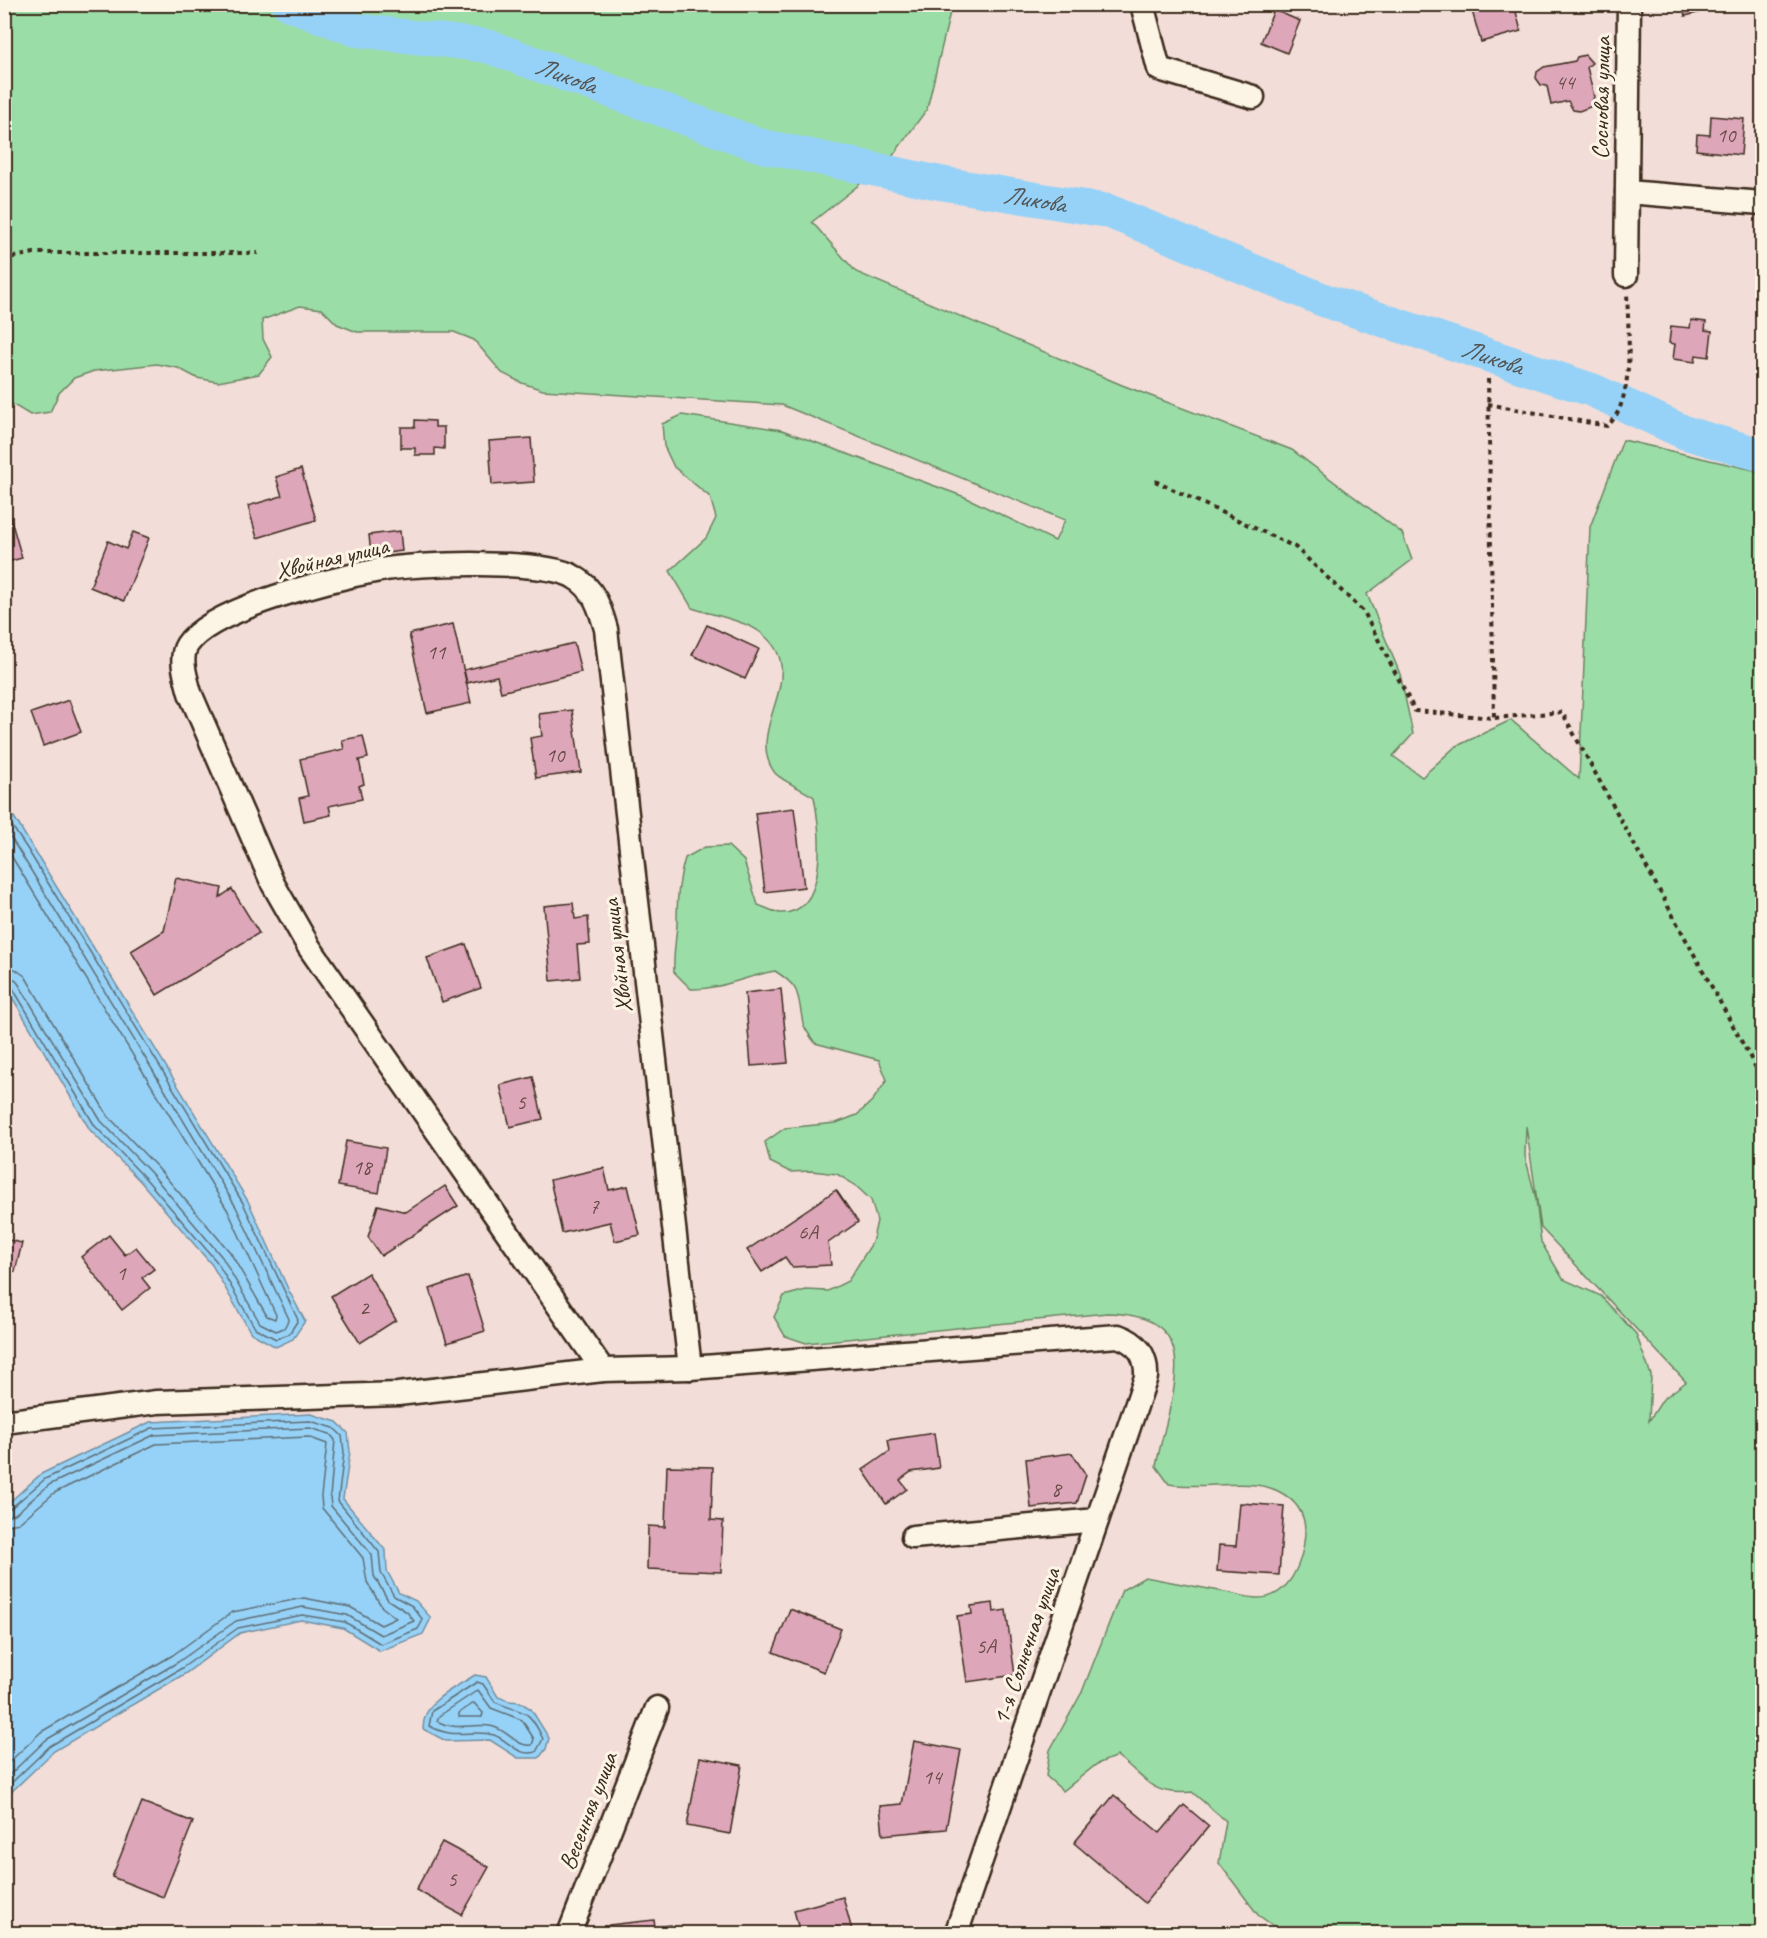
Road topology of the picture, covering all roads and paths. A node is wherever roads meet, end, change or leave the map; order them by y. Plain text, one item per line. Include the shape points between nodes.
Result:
1 (1142, 4) edge
2 (1629, 4) edge
3 (1253, 97) dead end
4 (1627, 192) junction
5 (1762, 202) edge
6 (258, 254) dead end
7 (4, 259) edge
8 (1626, 274) joint
9 (1488, 379) dead end
10 (1488, 404) junction
11 (1155, 481) dead end
12 (1494, 718) junction
13 (1762, 1079) edge
14 (690, 1368) junction
15 (603, 1370) junction
16 (4, 1422) edge
17 (1097, 1520) junction
18 (913, 1537) dead end
19 (657, 1708) dead end
20 (569, 1934) edge
21 (956, 1934) edge

1 - 3 street via 1158,69
2 - 4 street, Сосновая улица
4 - 5 street
4 - 8 street, Сосновая улица
6 - 7 path via 34,253
8 - 10 path via 1629,375 1615,420 1607,426
9 - 10 path
10 - 12 path
11 - 12 path via 1295,547 1364,612 1415,711
12 - 13 path via 1562,712
14 - 15 street
14 - 15 street, Хвойная улица via 606,629 600,606 589,588 573,576 542,567 469,564 382,570 311,587 212,622 186,646 185,676 273,884 309,947
14 - 17 street, 1-я Солнечная улица via 1118,1336 1131,1340 1142,1352 1146,1377
15 - 16 street via 398,1394 157,1402
17 - 18 street
17 - 21 street, 1-я Солнечная улица
19 - 20 street, Весенняя улица

